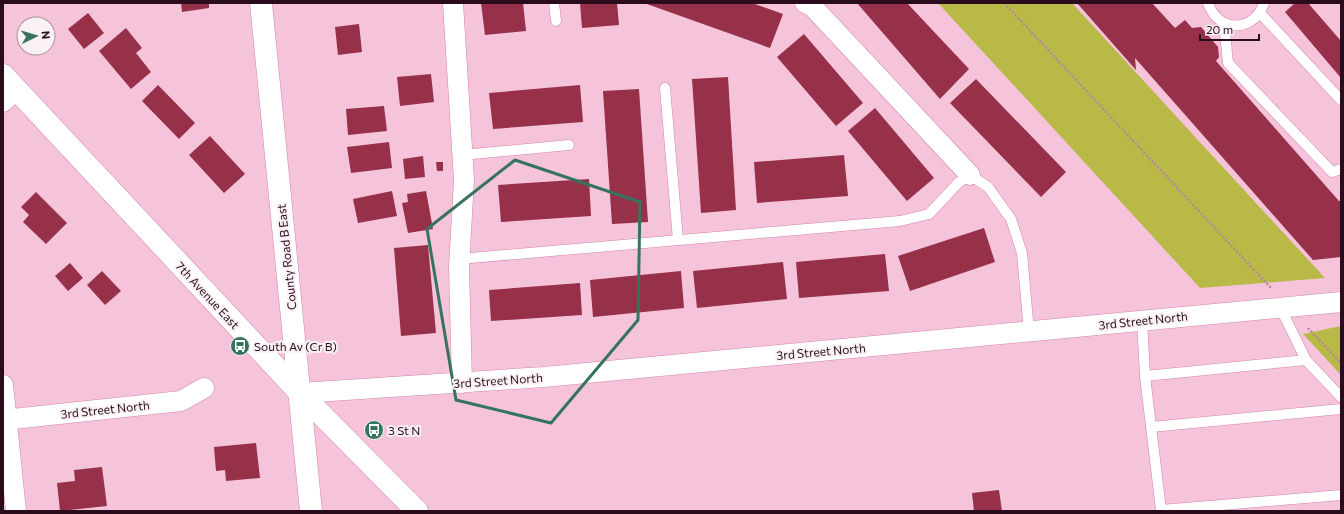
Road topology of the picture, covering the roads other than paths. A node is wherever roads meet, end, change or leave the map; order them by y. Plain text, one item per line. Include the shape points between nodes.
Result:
1 (261, 3) edge
2 (453, 3) edge
3 (554, 3) edge
4 (805, 3) edge
5 (1208, 3) edge
6 (1264, 3) edge
7 (1260, 13) junction
8 (556, 21) dead end
9 (1224, 24) junction
10 (7, 88) edge
11 (664, 88) dead end
12 (1341, 100) edge
13 (569, 145) dead end
14 (462, 155) junction
15 (1341, 169) edge
16 (970, 175) junction
17 (678, 240) junction
18 (459, 259) junction
19 (1341, 302) edge
20 (1284, 307) junction
21 (1142, 320) junction
22 (1028, 332) junction
23 (1306, 360) junction
24 (1145, 376) junction
25 (462, 382) junction
26 (3, 386) edge
27 (204, 388) dead end
28 (300, 393) junction
29 (1341, 397) edge
30 (1341, 409) edge
31 (5, 420) edge
32 (1151, 427) junction
33 (1341, 495) edge
34 (16, 511) edge
35 (311, 511) edge
36 (417, 511) edge

1 - 28 street, County Road B East
2 - 14 street
3 - 8 lane
4 - 16 street via 812,6
5 - 9 lane via 1210,11
6 - 7 lane
7 - 9 lane via 1244,24
7 - 12 lane
9 - 15 lane via 1228,63 1332,172
10 - 28 street, 7th Avenue East
11 - 17 lane
13 - 14 lane
14 - 18 street via 464,180
16 - 17 lane via 958,183 929,214 900,222
16 - 22 lane via 988,187 1011,219 1022,253
17 - 18 lane
18 - 25 street
19 - 20 street, 3rd Street North
20 - 21 street, 3rd Street North
20 - 23 lane
21 - 22 street, 3rd Street North
21 - 24 lane
22 - 25 street, 3rd Street North
23 - 24 lane
23 - 29 lane
24 - 32 lane
25 - 28 street, 3rd Street North
26 - 31 street
27 - 31 street, 3rd Street North via 181,401
28 - 35 street, County Road B East
28 - 36 street, 7th Avenue East
30 - 32 lane
31 - 34 street
32 - 33 lane via 1161,510

